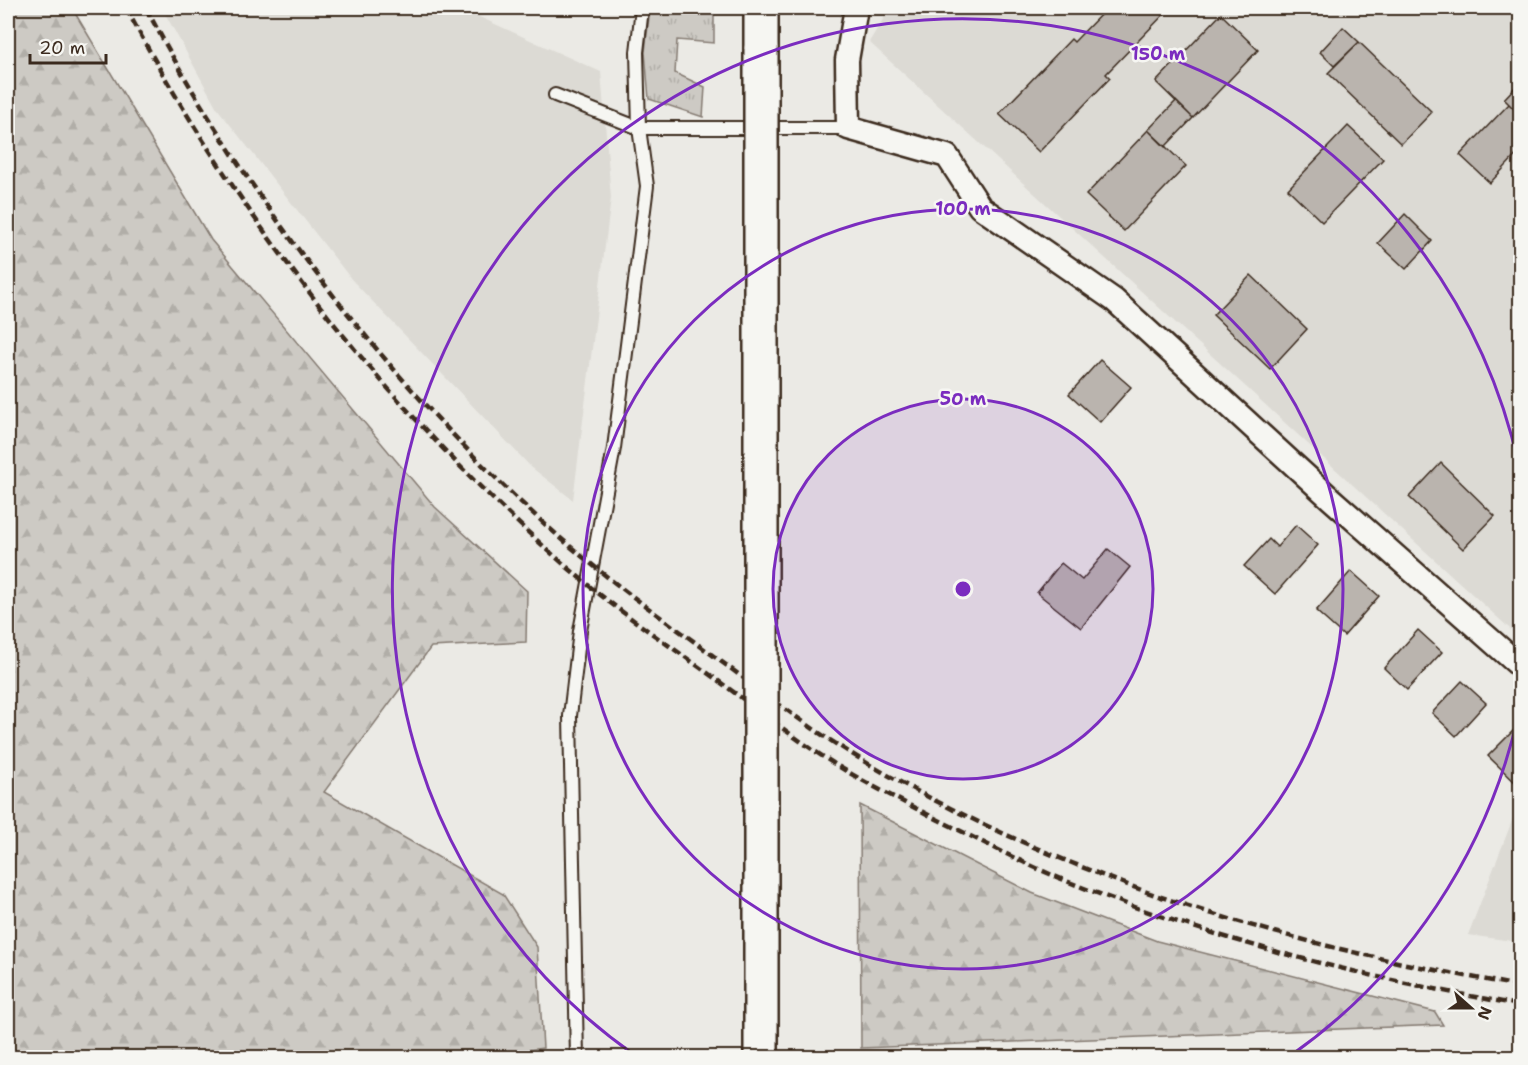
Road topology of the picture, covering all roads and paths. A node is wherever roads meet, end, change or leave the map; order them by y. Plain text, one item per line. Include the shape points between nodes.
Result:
1 (642, 8) edge
2 (761, 8) edge
3 (856, 8) edge
4 (555, 95) dead end
5 (848, 128) junction
6 (639, 129) junction
7 (1521, 666) edge
8 (577, 1058) edge
9 (761, 1058) edge

1 - 6 lane via 637,52
2 - 9 main road, bridge
3 - 5 street via 847,60
4 - 6 lane
5 - 6 lane
5 - 7 street via 946,156 980,207 1114,300
6 - 8 lane via 647,186 614,448 580,632 570,716

